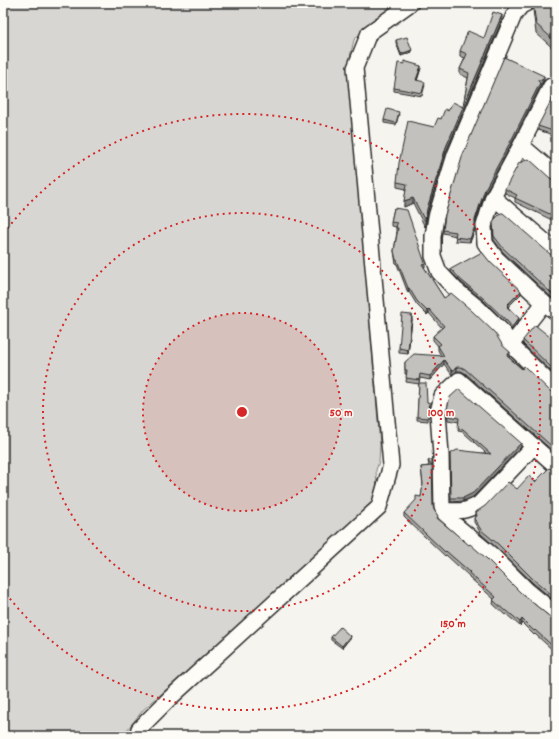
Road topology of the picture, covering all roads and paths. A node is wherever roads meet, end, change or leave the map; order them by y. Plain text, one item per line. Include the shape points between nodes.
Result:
1 (411, 3) edge
2 (527, 3) edge
3 (556, 85) edge
4 (521, 145) junction
5 (556, 175) edge
6 (493, 196) junction
7 (556, 251) edge
8 (544, 303) junction
9 (556, 312) edge
10 (511, 345) junction
11 (556, 389) edge
12 (534, 446) junction
13 (556, 466) edge
14 (442, 510) junction
15 (556, 614) edge
16 (137, 736) edge

1 - 16 street via 369,33 354,68 391,465 379,507 169,699 139,728
2 - 10 street via 514,15 454,155 433,236 433,256 439,272 502,331
3 - 4 street via 551,86
4 - 5 street
4 - 6 street
6 - 7 street
6 - 8 street via 484,226 485,243 496,258
8 - 9 street
8 - 10 street
10 - 11 street
12 - 13 street
12 - 14 street via 479,504 469,510
12 - 14 street via 459,380 442,396 438,412
14 - 15 street via 453,523

